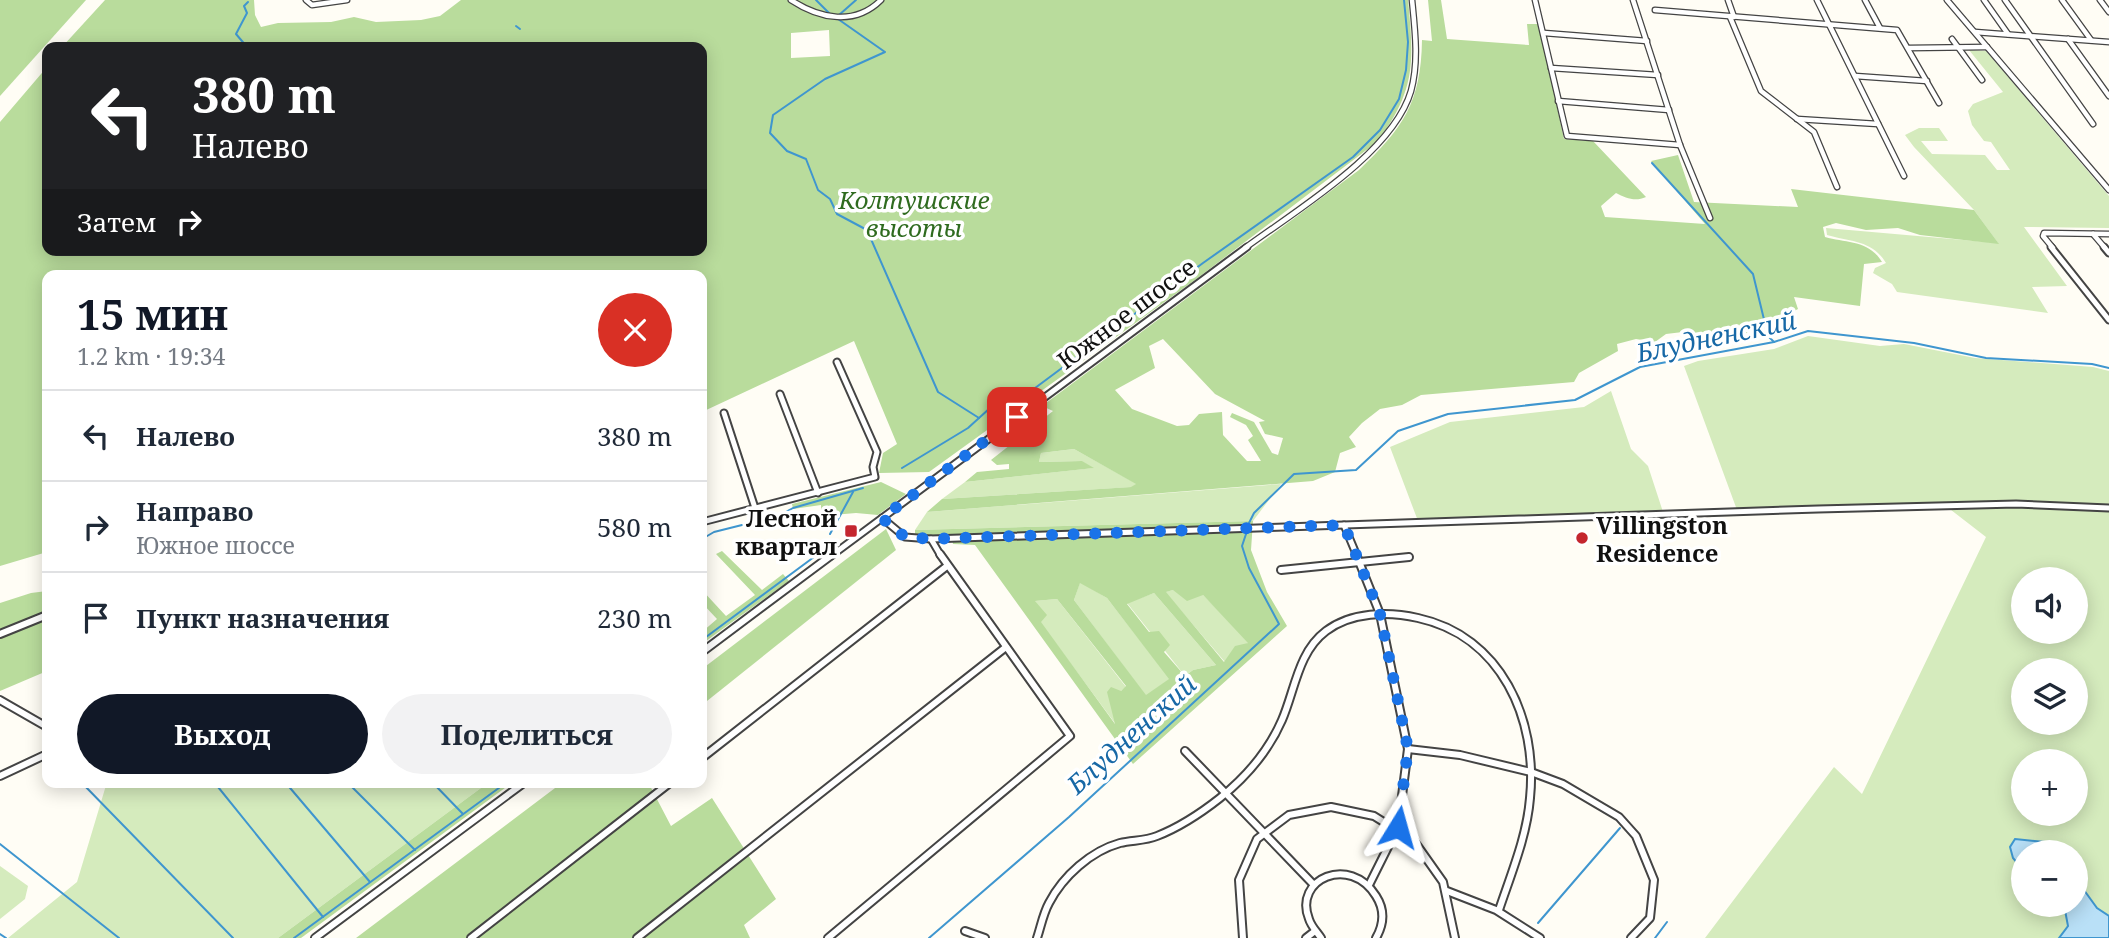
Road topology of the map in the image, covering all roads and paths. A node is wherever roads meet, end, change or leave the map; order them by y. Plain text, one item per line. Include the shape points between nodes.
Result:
1 (306, 0) edge
2 (346, 0) edge
3 (791, 0) edge
4 (881, 0) edge
5 (1412, 0) edge
6 (1535, 0) edge
7 (1633, 0) edge
8 (1728, 0) edge
9 (1817, 0) edge
10 (1865, 0) edge
11 (1947, 0) edge
12 (1984, 0) edge
13 (2005, 0) edge
14 (2062, 0) edge
15 (2100, 0) edge
16 (1655, 10) dead end
17 (2109, 12) edge
18 (1732, 17) junction
19 (1828, 24) junction
20 (1880, 28) junction
21 (1975, 32) junction
22 (1544, 33) junction
23 (2008, 34) junction
24 (2030, 35) junction
25 (1952, 39) dead end
26 (2068, 39) junction
27 (2092, 40) junction
28 (1647, 41) junction
29 (2109, 41) edge
30 (1958, 46) junction
31 (1987, 47) junction
32 (1909, 48) junction
33 (1551, 68) junction
34 (1658, 75) junction
35 (1855, 76) junction
36 (1982, 80) dead end
37 (1927, 81) junction
38 (2109, 96) edge
39 (1558, 101) junction
40 (1939, 103) dead end
41 (1669, 110) junction
42 (1796, 119) junction
43 (1878, 124) junction
44 (2093, 124) dead end
45 (1680, 145) junction
46 (1905, 176) dead end
47 (1837, 187) dead end
48 (2109, 190) edge
49 (1710, 218) dead end
50 (2093, 234) junction
51 (2109, 234) edge
52 (2109, 254) edge
53 (2109, 320) edge
54 (837, 362) dead end
55 (780, 394) dead end
56 (724, 413) dead end
57 (818, 492) junction
58 (755, 508) junction
59 (2109, 508) edge
60 (882, 518) junction
61 (707, 521) edge
62 (1344, 525) junction
63 (931, 539) junction
64 (1409, 557) dead end
65 (1359, 561) junction
66 (947, 566) junction
67 (1281, 570) dead end
68 (1380, 614) junction
69 (42, 617) edge
70 (0, 634) edge
71 (1006, 647) junction
72 (707, 648) edge
73 (2, 704) edge
74 (42, 724) edge
75 (1408, 749) junction
76 (1185, 751) dead end
77 (707, 754) edge
78 (42, 756) edge
79 (1531, 772) junction
80 (0, 776) edge
81 (517, 788) edge
82 (663, 788) edge
83 (1226, 793) junction
84 (1398, 827) junction
85 (1265, 832) junction
86 (1313, 884) junction
87 (1369, 885) junction
88 (1447, 891) junction
89 (1499, 909) junction
90 (965, 931) dead end
91 (1315, 932) junction
92 (315, 938) edge
93 (471, 938) edge
94 (637, 938) edge
95 (828, 938) edge
96 (985, 938) edge
97 (1037, 938) edge
98 (1244, 938) edge
99 (1306, 938) edge
100 (1321, 938) edge
101 (1376, 938) edge
102 (1455, 938) edge
103 (1540, 938) edge
104 (1631, 938) edge

1 - 2 street via 312,5
3 - 4 street via 814,14 834,18 866,12
5 - 60 street, Южное шоссе via 1416,42 1413,90 1380,144
6 - 22 street
7 - 28 street
8 - 18 street
9 - 19 street
10 - 20 street
11 - 21 street
12 - 23 street
13 - 24 street
14 - 27 street
15 - 17 street
16 - 18 street
18 - 19 street
18 - 42 street via 1761,91
19 - 20 street
19 - 35 street
20 - 32 street via 1897,30
21 - 23 street
21 - 31 street
22 - 28 street
22 - 33 street
23 - 24 street
24 - 26 street
24 - 44 street
25 - 30 street
26 - 27 street
26 - 38 street
27 - 29 street
28 - 34 street
30 - 31 street
30 - 32 street
30 - 36 street
31 - 48 street
32 - 37 street
33 - 34 street
33 - 39 street
34 - 41 street
35 - 37 street
35 - 43 street
37 - 40 street
39 - 41 street
39 - 45 street via 1567,136
41 - 45 street
42 - 43 street
42 - 47 street via 1814,132
43 - 46 street
45 - 49 street
50 - 51 street
50 - 52 street
50 - 53 street via 2043,236
54 - 57 street via 877,452 875,477
55 - 57 street
56 - 58 street
57 - 58 street
58 - 61 street
59 - 62 street via 1992,505
60 - 63 street via 905,537
60 - 72 street, Южное шоссе
62 - 63 street
62 - 65 street
63 - 66 street
64 - 65 street
65 - 67 street
65 - 68 street
66 - 71 street
66 - 77 street
68 - 75 street
68 - 79 street via 1409,615 1438,624 1475,646 1504,675 1519,707
68 - 83 street via 1339,623 1316,639 1303,656 1281,721 1256,762
69 - 70 street
71 - 94 street
71 - 95 street via 1070,736
73 - 74 street
75 - 79 street via 1460,755
75 - 84 street
76 - 83 street
78 - 80 street
79 - 89 street via 1529,810
79 - 104 street via 1563,784 1619,817 1636,836 1654,880 1650,918
81 - 92 street
82 - 93 street
83 - 85 street
83 - 97 street via 1155,837 1119,844 1082,864 1051,899
84 - 85 street via 1367,811 1333,805 1301,809
84 - 87 street
84 - 88 street via 1424,851
85 - 86 street
85 - 98 street via 1252,846 1239,875 1237,910
86 - 87 street via 1334,873 1358,877
86 - 91 street via 1306,906
87 - 101 street via 1382,908 1383,921
88 - 89 street
88 - 102 street via 1455,913
89 - 103 street
90 - 96 street
91 - 99 street
91 - 100 street

